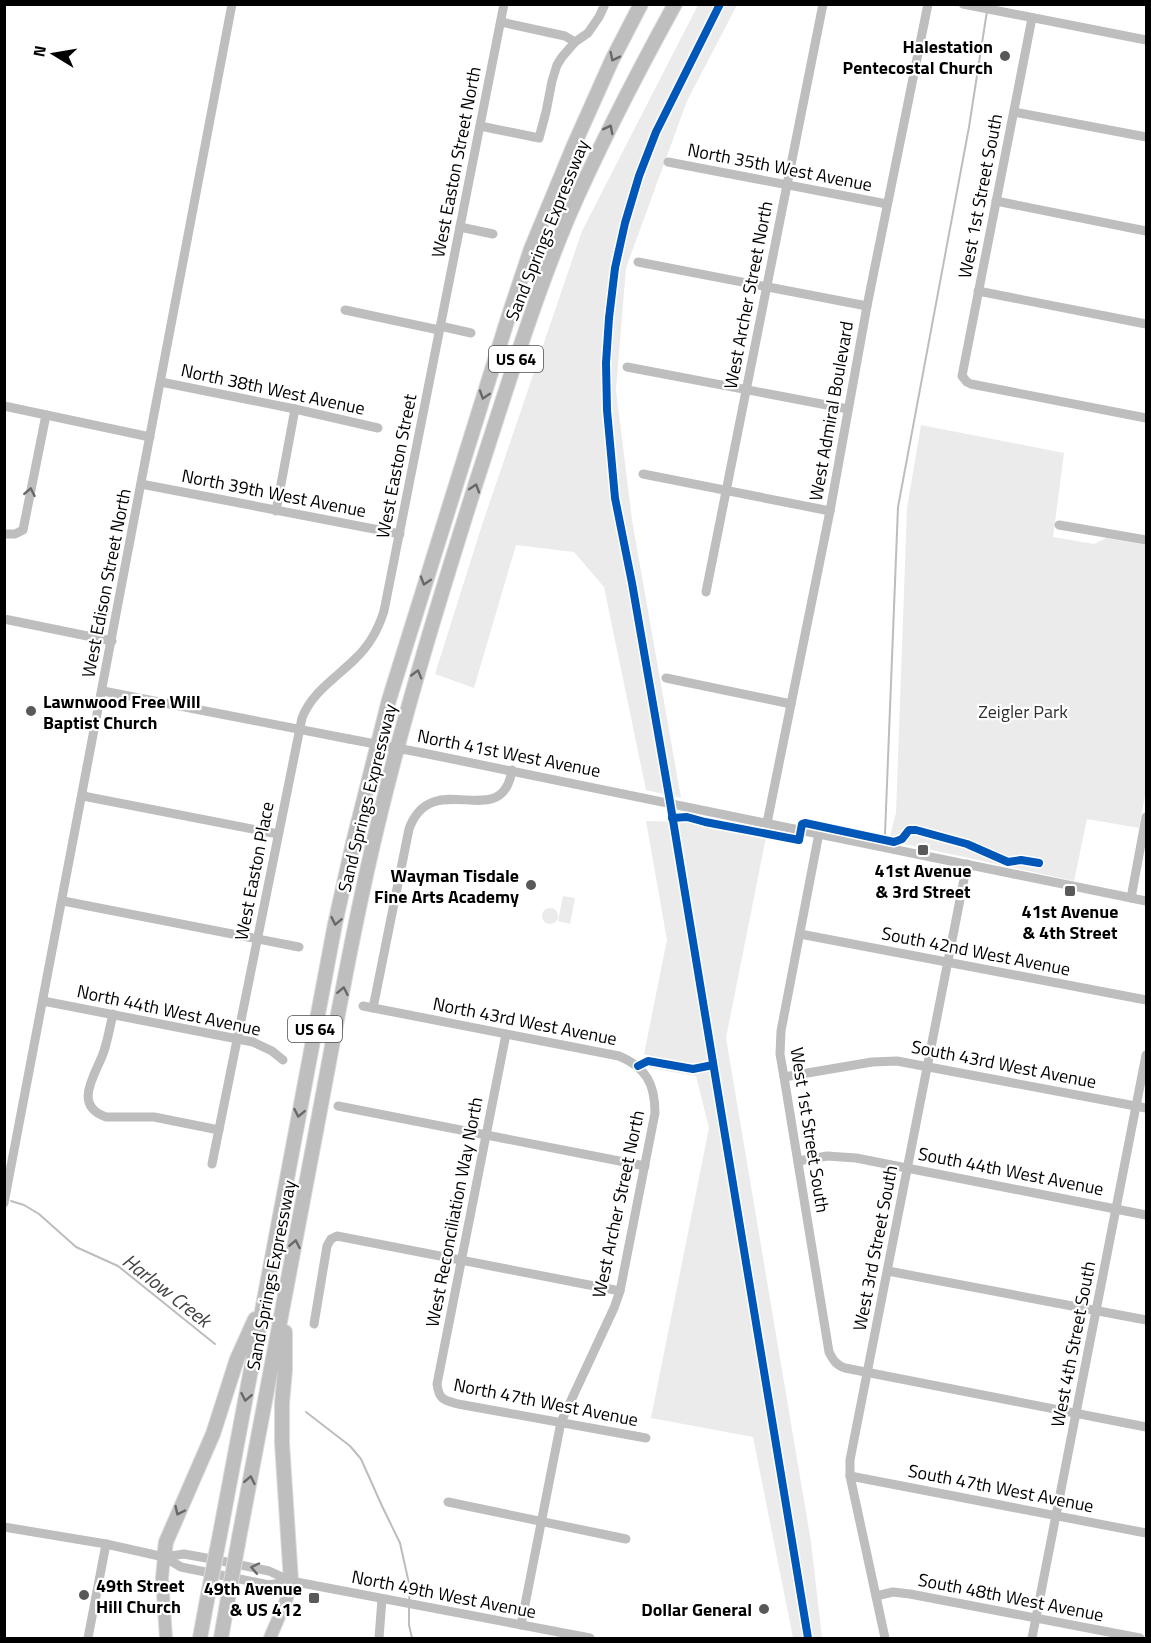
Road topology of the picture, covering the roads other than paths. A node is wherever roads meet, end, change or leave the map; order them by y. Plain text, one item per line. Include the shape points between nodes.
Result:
1 (232, 4) edge
2 (504, 4) edge
3 (605, 4) edge
4 (641, 4) edge
5 (675, 4) edge
6 (823, 4) edge
7 (928, 4) edge
8 (963, 4) edge
9 (1032, 18) junction
10 (501, 21) junction
11 (1146, 40) edge
12 (575, 42) junction
13 (1014, 112) junction
14 (480, 126) junction
15 (1146, 137) edge
16 (668, 162) dead end
17 (786, 184) junction
18 (996, 201) junction
19 (887, 204) junction
20 (460, 227) junction
21 (1146, 231) edge
22 (493, 234) dead end
23 (638, 262) dead end
24 (767, 287) junction
25 (978, 291) junction
26 (867, 306) junction
27 (345, 310) dead end
28 (1146, 324) edge
29 (439, 328) junction
30 (471, 333) dead end
31 (627, 367) dead end
32 (161, 382) junction
33 (746, 390) junction
34 (4, 406) edge
35 (295, 409) junction
36 (848, 409) junction
37 (45, 415) junction
38 (1146, 418) edge
39 (378, 428) dead end
40 (150, 437) junction
41 (643, 474) dead end
42 (141, 484) junction
43 (726, 490) junction
44 (276, 511) junction
45 (830, 511) junction
46 (1059, 525) dead end
47 (4, 534) edge
48 (400, 534) junction
49 (1146, 540) edge
50 (706, 592) dead end
51 (384, 611) joint
52 (4, 619) edge
53 (112, 641) junction
54 (666, 678) dead end
55 (103, 691) junction
56 (791, 704) junction
57 (299, 729) junction
58 (512, 770) junction
59 (83, 796) junction
60 (1146, 817) edge
61 (767, 823) junction
62 (819, 833) junction
63 (278, 834) junction
64 (1144, 841) edge
65 (967, 864) junction
66 (1131, 898) junction
67 (63, 901) junction
68 (1146, 901) edge
69 (800, 934) junction
70 (258, 939) junction
71 (299, 947) dead end
72 (948, 963) junction
73 (1146, 1000) edge
74 (43, 1001) junction
75 (113, 1014) junction
76 (506, 1034) junction
77 (238, 1038) junction
78 (1146, 1055) edge
79 (284, 1060) dead end
80 (928, 1065) junction
81 (638, 1066) joint
82 (784, 1077) junction
83 (338, 1106) dead end
84 (1142, 1107) edge
85 (219, 1130) junction
86 (486, 1134) junction
87 (798, 1161) junction
88 (212, 1164) dead end
89 (645, 1166) junction
90 (908, 1168) junction
91 (4, 1203) edge
92 (1116, 1209) junction
93 (1146, 1215) edge
94 (462, 1260) junction
95 (888, 1271) junction
96 (620, 1291) junction
97 (264, 1299) junction
98 (284, 1302) junction
99 (1097, 1310) junction
100 (1146, 1320) edge
101 (314, 1324) dead end
102 (867, 1372) junction
103 (440, 1396) joint
104 (1077, 1414) junction
105 (561, 1422) junction
106 (1146, 1427) edge
107 (646, 1438) dead end
108 (850, 1476) junction
109 (448, 1502) dead end
110 (1056, 1516) junction
111 (541, 1521) junction
112 (4, 1527) edge
113 (1146, 1533) edge
114 (626, 1539) dead end
115 (106, 1544) junction
116 (164, 1557) junction
117 (291, 1581) junction
118 (876, 1596) junction
119 (385, 1600) junction
120 (1036, 1618) junction
121 (522, 1625) junction
122 (88, 1638) edge
123 (166, 1638) edge
124 (200, 1638) edge
125 (221, 1638) edge
126 (270, 1638) edge
127 (379, 1638) edge
128 (590, 1638) edge
129 (885, 1638) edge
130 (1032, 1638) edge
131 (1140, 1638) edge

1 - 32 street, West Edison Street North
2 - 10 street, West Easton Street North
3 - 12 street via 588,33
4 -> 97 highway, Sand Springs Expressway / US 64 via 590,107 531,249 396,677 335,924
98 -> 5 highway, Sand Springs Expressway / US 64 via 365,881 430,631 502,401 569,216 604,139
6 - 17 street, West Archer Street North
7 - 19 street, West Admiral Boulevard
8 - 9 street
9 - 11 street
9 - 13 street, West 1st Street South
10 - 12 street via 565,36
10 - 14 street, West Easton Street North
12 - 14 street via 554,73 539,138
13 - 15 street
13 - 18 street, West 1st Street South
14 - 20 street, West Easton Street North
16 - 17 street, North 35th West Avenue
17 - 19 street, North 35th West Avenue
17 - 24 street, West Archer Street North
18 - 21 street
18 - 25 street, West 1st Street South
19 - 26 street, West Admiral Boulevard
20 - 22 street
20 - 29 street, West Easton Street North
23 - 24 street
24 - 26 street
24 - 33 street, West Archer Street North
25 - 28 street
25 - 38 street, West 1st Street South via 963,380
26 - 36 street, West Admiral Boulevard
27 - 29 street
29 - 30 street
29 - 48 street, West Easton Street
31 - 33 street
32 - 35 street, North 38th West Avenue
32 - 40 street, West Edison Street North
33 - 36 street
33 - 43 street, West Archer Street North
34 - 37 street
35 - 39 street, North 38th West Avenue
35 - 44 street
36 - 45 street, West Admiral Boulevard
37 - 40 street
47 -> 37 street via 23,530
40 - 42 street, West Edison Street North
41 - 43 street
42 - 44 street, North 39th West Avenue
42 - 53 street, West Edison Street North
43 - 45 street
43 - 50 street, West Archer Street North
44 - 48 street, North 39th West Avenue
45 - 56 street, West Admiral Boulevard
46 - 49 street
48 - 51 street, West Easton Street
51 - 57 street, West Easton Place via 375,635 363,651 311,700
52 - 53 street
53 - 55 street, West Edison Street North
54 - 56 street
55 - 57 street, North 41st West Avenue
55 - 59 street, West Edison Street North
56 - 61 street, West Admiral Boulevard
57 - 58 street, North 41st West Avenue, bridge
57 - 63 street, West Easton Place
58 - 61 street, North 41st West Avenue
58 - 76 street, North 43rd West Avenue via 509,783 492,798 438,799 415,814 368,1007
59 - 63 street
59 - 67 street, West Edison Street North
60 - 64 street
61 - 62 street, North 41st West Avenue
62 - 65 street, North 41st West Avenue
62 - 69 street, West 1st Street South
63 - 70 street, West Easton Place
64 - 66 street
65 - 66 street, North 41st West Avenue
65 - 72 street, West 3rd Street South
66 - 68 street, North 41st West Avenue
67 - 70 street
67 - 74 street, West Edison Street North
69 - 72 street, South 42nd West Avenue
69 - 82 street, West 1st Street South via 781,1031
70 - 71 street
70 - 77 street, West Easton Place
72 - 73 street, South 42nd West Avenue
72 - 80 street, West 3rd Street South
74 - 75 street, North 44th West Avenue
74 - 91 street, West Edison Street North
75 - 77 street, North 44th West Avenue
75 - 85 street via 104,1051 89,1086 90,1104 96,1112 106,1117 154,1118
76 - 81 street, North 43rd West Avenue via 619,1056
76 - 86 street, West Reconciliation Way North
77 - 79 street, North 44th West Avenue via 272,1050
77 - 85 street, West Easton Place
78 - 84 street, West 4th Street South
80 - 82 street, South 43rd West Avenue via 885,1061
80 - 84 street, South 43rd West Avenue
80 - 90 street, West 3rd Street South
81 - 89 street, West Archer Street North via 649,1080 655,1101
82 - 87 street, West 1st Street South
83 - 86 street
84 - 92 street, West 4th Street South
85 - 88 street, West Easton Place
86 - 89 street
86 - 94 street, West Reconciliation Way North
87 - 90 street, South 44th West Avenue via 840,1156
87 - 102 street, West 1st Street South via 829,1352 841,1367
89 - 96 street, West Archer Street North
90 - 92 street, South 44th West Avenue
90 - 95 street, West 3rd Street South
92 - 93 street, South 44th West Avenue
92 - 99 street, West 4th Street South
94 - 96 street
94 - 101 street via 334,1237 327,1246
94 - 103 street, West Reconciliation Way North via 437,1384
95 - 99 street
95 - 102 street, West 3rd Street South
96 - 105 street, West Archer Street North
97 -> 116 highway via 237,1359 213,1434 166,1542
97 -> 124 highway, Sand Springs Expressway / US 64, bridge
98 - 117 highway via 282,1432
125 -> 98 highway, Sand Springs Expressway / US 64, bridge
99 - 100 street
99 - 104 street, West 4th Street South
102 - 104 street, West 1st Street South
102 - 108 street, West 3rd Street South
103 - 105 street, North 47th West Avenue via 458,1404
104 - 106 street, West 1st Street South
104 - 110 street, West 4th Street South
105 - 107 street, North 47th West Avenue
105 - 111 street, West Archer Street North
108 - 110 street, South 47th West Avenue
108 - 118 street, West 3rd Street South
109 - 111 street
110 - 113 street, South 47th West Avenue
110 - 120 street, West 4th Street South
111 - 114 street
111 - 121 street, West Archer Street North
112 - 115 street, North 49th West Avenue
115 - 116 street, North 49th West Avenue
115 - 122 street
116 - 117 street, North 49th West Avenue via 184,1554 217,1560 269,1571
116 - 123 main road
117 - 119 street, North 49th West Avenue
117 - 126 main road
118 - 120 street, South 48th West Avenue via 910,1594
118 - 129 street, West 3rd Street South
119 - 121 street, North 49th West Avenue
119 - 127 street
120 - 130 street, West 4th Street South
120 - 131 street, South 48th West Avenue
121 - 128 street, North 49th West Avenue

